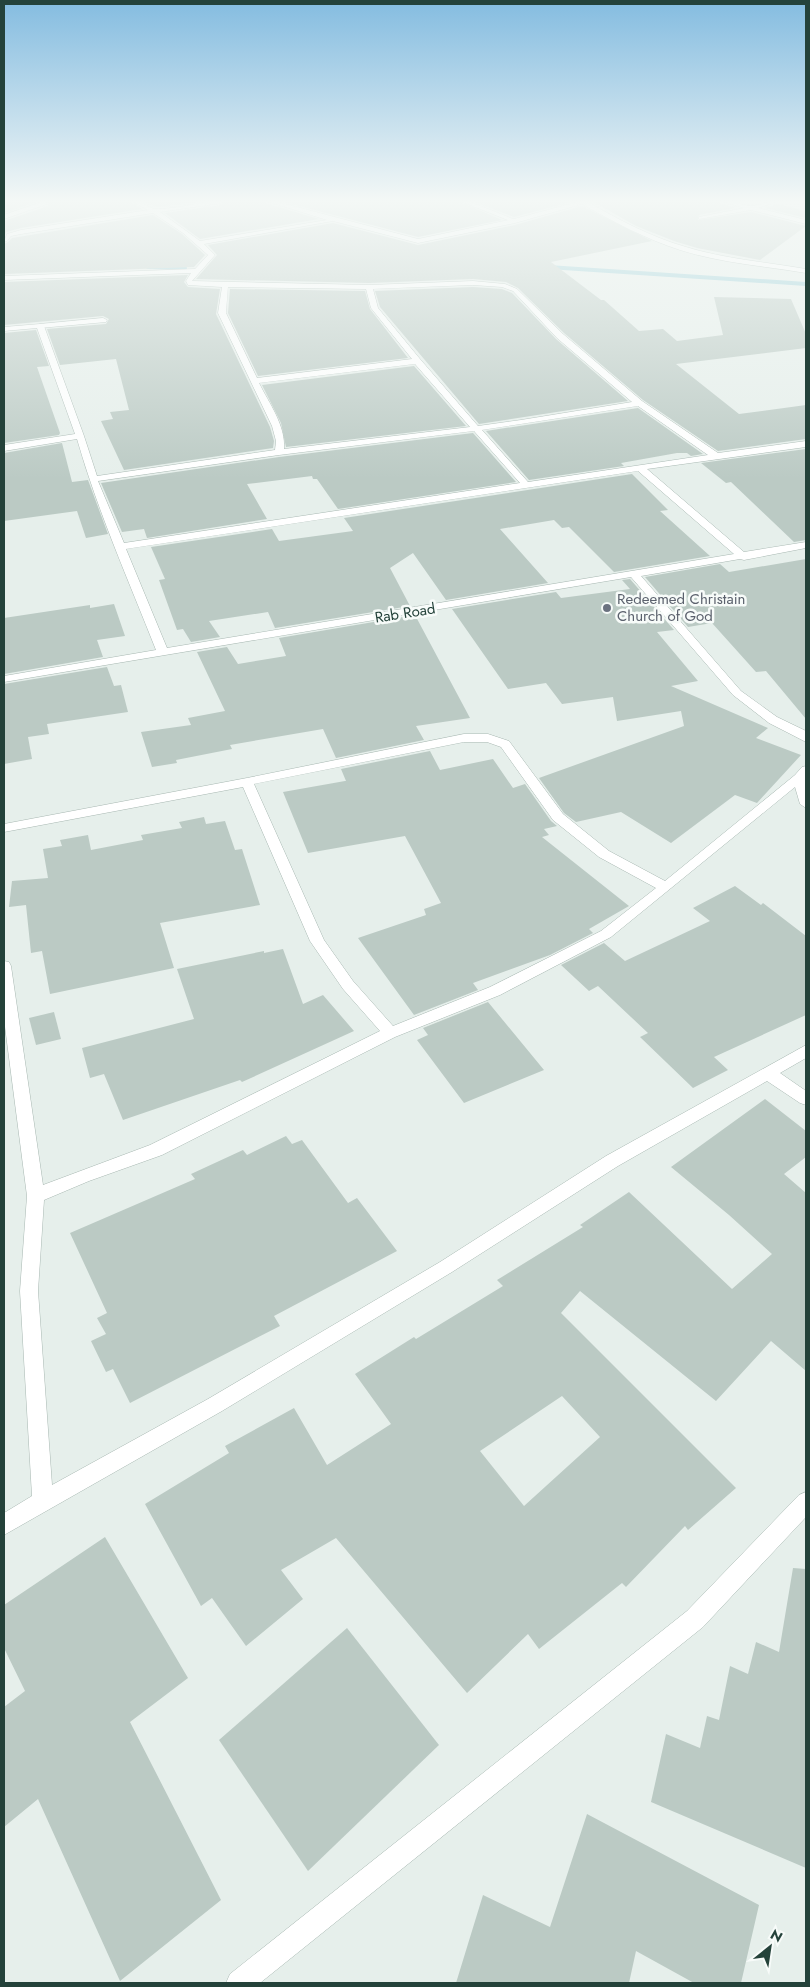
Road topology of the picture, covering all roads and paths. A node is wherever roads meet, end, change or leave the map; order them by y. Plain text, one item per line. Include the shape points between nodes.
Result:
1 (224, 294) edge
2 (371, 294) edge
3 (519, 294) edge
4 (103, 320) dead end
5 (40, 326) junction
6 (4, 329) edge
7 (417, 361) junction
8 (254, 381) junction
9 (639, 403) junction
10 (478, 428) junction
11 (80, 436) junction
12 (806, 444) edge
13 (4, 448) edge
14 (279, 452) junction
15 (716, 456) junction
16 (641, 469) junction
17 (93, 479) junction
18 (528, 486) junction
19 (806, 546) edge
20 (120, 547) junction
21 (744, 557) junction
22 (635, 575) junction
23 (162, 653) junction
24 (4, 679) edge
25 (806, 738) edge
26 (802, 774) edge
27 (247, 782) junction
28 (806, 804) edge
29 (4, 828) edge
30 (666, 887) junction
31 (4, 966) edge
32 (390, 1033) junction
33 (806, 1051) edge
34 (767, 1073) junction
35 (806, 1099) edge
36 (36, 1196) junction
37 (44, 1501) junction
38 (806, 1502) edge
39 (4, 1525) edge
40 (246, 1981) edge

1 - 8 street via 222,313
2 - 7 street via 375,308
3 - 9 street via 560,336
4 - 5 street
5 - 6 street
5 - 11 street
7 - 8 street
7 - 10 street
8 - 14 street via 276,426
9 - 10 street
9 - 15 street
10 - 14 street
10 - 18 street
11 - 13 street
11 - 17 street
12 - 15 street
14 - 17 street
15 - 16 street
16 - 18 street
16 - 21 street
17 - 20 street
18 - 20 street
19 - 21 street, Rab Road
20 - 23 street
21 - 22 street, Rab Road
22 - 23 street, Rab Road
22 - 25 street via 737,693 773,720
23 - 24 street, Rab Road
26 - 28 street
26 - 30 street
27 - 29 street
27 - 30 street via 464,738 488,738 505,744 558,817 604,854
27 - 32 street via 317,941 348,985
30 - 32 street via 606,934 495,991
31 - 36 street
32 - 36 street via 156,1150
33 - 34 street
34 - 35 street
34 - 37 street via 612,1161 446,1267 215,1405
36 - 37 street via 29,1291
37 - 39 street
38 - 40 street via 695,1619

